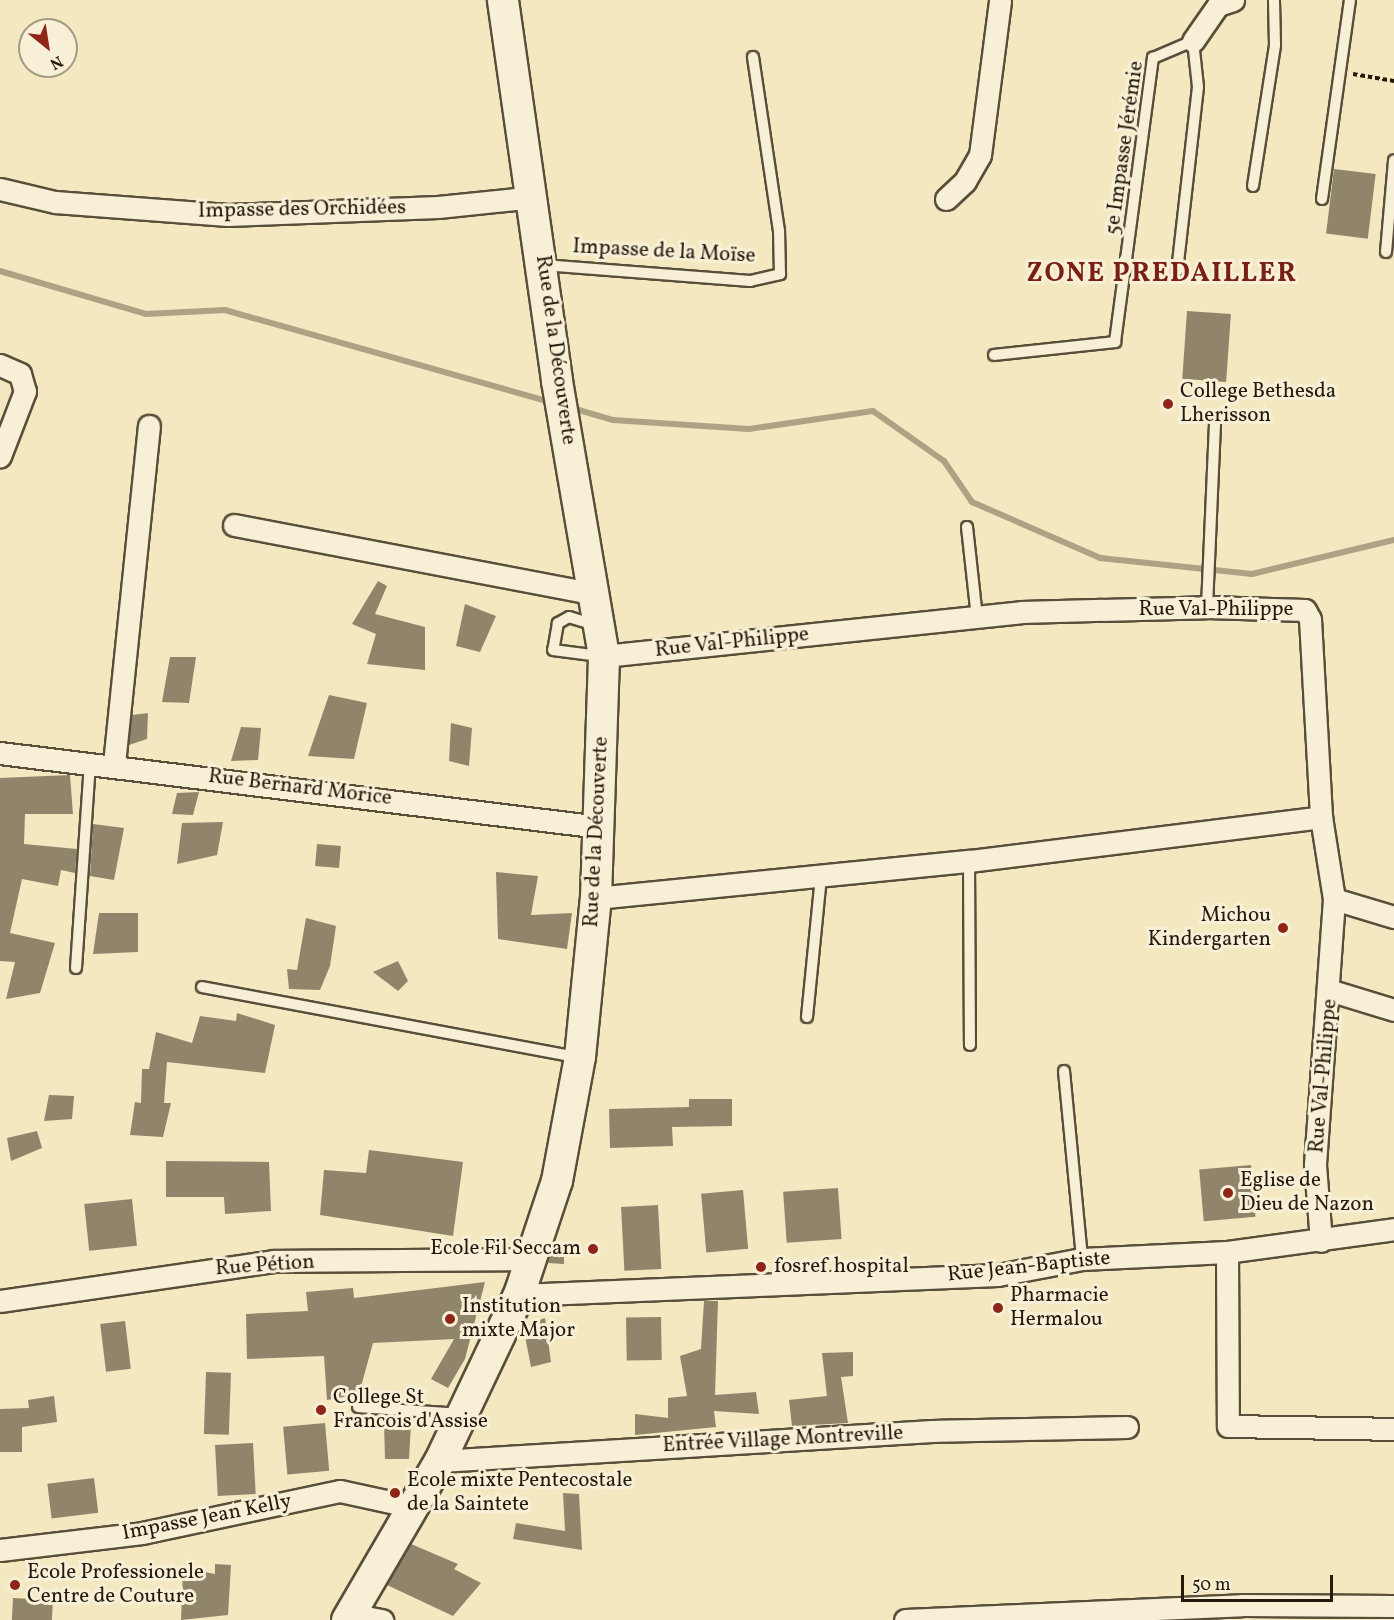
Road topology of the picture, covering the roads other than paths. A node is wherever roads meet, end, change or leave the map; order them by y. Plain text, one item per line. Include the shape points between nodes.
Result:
1 (503, 0) edge
2 (1000, 0) edge
3 (1233, 0) edge
4 (1274, 0) edge
5 (1350, 0) edge
6 (1193, 41) junction
7 (753, 57) dead end
8 (1394, 160) edge
9 (1253, 186) dead end
10 (0, 189) edge
11 (534, 197) junction
12 (946, 199) dead end
13 (1322, 199) dead end
14 (1386, 252) dead end
15 (543, 265) junction
16 (1177, 271) dead end
17 (994, 355) dead end
18 (0, 365) edge
19 (1215, 421) dead end
20 (149, 426) dead end
21 (1, 450) edge
22 (234, 525) dead end
23 (967, 527) dead end
24 (591, 593) junction
25 (1207, 596) junction
26 (977, 618) junction
27 (598, 626) junction
28 (604, 656) junction
29 (0, 753) edge
30 (90, 763) junction
31 (114, 764) junction
32 (1321, 817) junction
33 (600, 827) junction
34 (969, 861) junction
35 (821, 876) junction
36 (596, 898) junction
37 (1334, 899) junction
38 (1394, 917) edge
39 (76, 968) dead end
40 (202, 987) dead end
41 (1332, 991) junction
42 (1394, 1010) edge
43 (807, 1017) dead end
44 (970, 1045) dead end
45 (580, 1057) junction
46 (1064, 1071) dead end
47 (1394, 1229) edge
48 (1321, 1240) junction
49 (1227, 1252) junction
50 (532, 1259) junction
51 (1082, 1259) junction
52 (519, 1295) junction
53 (0, 1300) edge
54 (358, 1407) dead end
55 (461, 1414) junction
56 (1127, 1427) dead end
57 (1394, 1429) edge
58 (440, 1461) junction
59 (413, 1507) junction
60 (0, 1550) edge
61 (1394, 1606) edge
62 (348, 1617) edge
63 (382, 1620) edge
64 (905, 1620) edge

1 - 11 street, Rue de la Découverte
2 - 12 street via 980,155 966,182
3 - 6 street via 1218,5
4 - 9 lane via 1275,45
5 - 13 lane
6 - 16 lane via 1198,87
6 - 17 lane, 5e Impasse Jérémie via 1154,58 1115,342
7 - 15 lane, Impasse de la Moïse via 779,231 780,274 750,281
8 - 14 lane
10 - 11 street, Impasse des Orchidées via 55,202 228,214 438,207
11 - 15 street, Rue de la Découverte
15 - 24 street, Rue de la Découverte via 556,380
18 - 21 street via 20,374 25,391
19 - 25 lane
20 - 31 street
22 - 24 street
23 - 26 lane
24 - 27 street, Rue de la Découverte
25 - 26 street, Rue Val-Philippe
25 - 32 street, Rue Val-Philippe via 1305,610 1310,619
26 - 28 street, Rue Val-Philippe
27 - 28 street, Rue de la Découverte
27 - 28 lane via 569,617 553,633 553,650
28 - 33 street, Rue de la Découverte
29 - 30 street, Rue Bernard Morice
30 - 31 street, Rue Bernard Morice
30 - 39 lane
31 - 33 street, Rue Bernard Morice
32 - 34 street
32 - 37 street, Rue Val-Philippe
33 - 36 street, Rue de la Découverte
34 - 35 street
34 - 44 lane
35 - 36 street
35 - 43 lane
36 - 45 street, Rue de la Découverte
37 - 38 street
37 - 41 street, Rue Val-Philippe
40 - 45 lane
41 - 42 street
41 - 48 street, Rue Val-Philippe via 1315,1165
45 - 50 street, Rue de la Découverte via 556,1181
46 - 51 lane
47 - 48 street, Rue Jean-Baptiste
48 - 49 street, Rue Jean-Baptiste
49 - 51 street, Rue Jean-Baptiste
49 - 57 street via 1228,1426
50 - 52 street, Rue de la Découverte
50 - 53 street, Rue Pétion via 273,1261
51 - 52 street, Rue Jean-Baptiste via 999,1275
52 - 55 street, Rue de la Découverte
54 - 55 lane
55 - 58 street, Rue de la Découverte
56 - 58 street, Entrée Village Montreville via 932,1431
58 - 59 street, Rue de la Découverte
59 - 60 street, Impasse Jean Kelly via 340,1491 141,1533
59 - 62 street, Rue de la Découverte
61 - 64 street via 1242,1605
62 - 63 street

